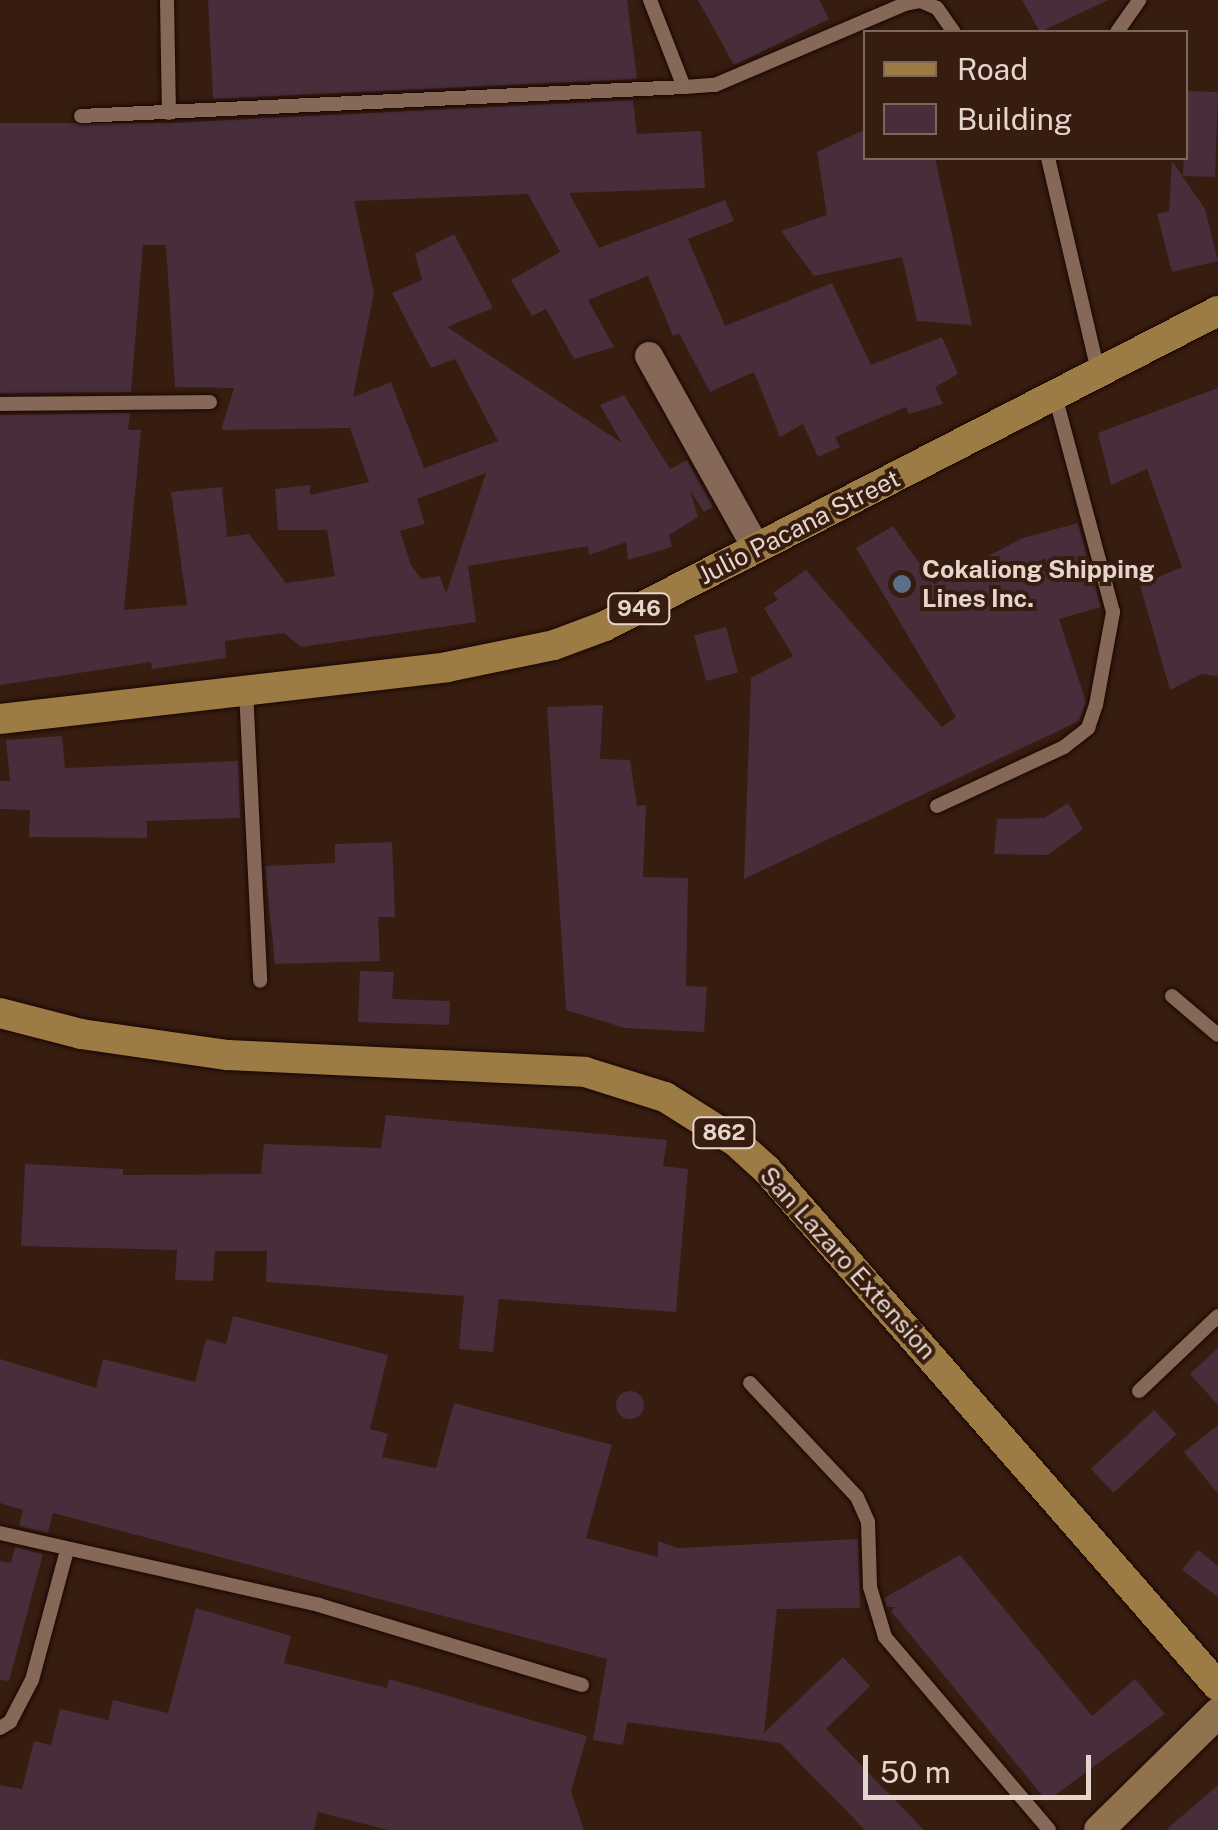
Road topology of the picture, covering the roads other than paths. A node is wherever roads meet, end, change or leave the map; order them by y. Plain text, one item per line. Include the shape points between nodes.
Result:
1 (167, 0) edge
2 (650, 0) edge
3 (1139, 0) edge
4 (953, 30) edge
5 (1118, 30) edge
6 (684, 88) junction
7 (169, 113) junction
8 (80, 116) dead end
9 (1048, 160) edge
10 (1218, 312) edge
11 (649, 356) dead end
12 (1098, 373) junction
13 (1055, 396) junction
14 (210, 402) dead end
15 (0, 404) edge
16 (757, 549) junction
17 (246, 690) junction
18 (0, 718) edge
19 (937, 806) dead end
20 (260, 981) dead end
21 (1172, 996) dead end
22 (0, 1013) edge
23 (1218, 1034) edge
24 (1218, 1316) edge
25 (750, 1383) dead end
26 (1139, 1391) dead end
27 (0, 1533) edge
28 (67, 1550) junction
29 (582, 1685) dead end
30 (1218, 1686) edge
31 (1218, 1713) edge
32 (0, 1728) edge
33 (1050, 1830) edge
34 (1098, 1830) edge

1 - 7 lane
2 - 6 lane
3 - 5 lane
4 - 6 lane via 937,8 905,4 715,85
6 - 7 lane
7 - 8 lane
9 - 12 lane
10 - 12 main road, Julio Pacana Street / 946
11 - 16 street
12 - 13 main road, Julio Pacana Street / 946
13 - 16 main road, Julio Pacana Street / 946
13 - 19 lane via 1113,612 1096,705 1088,728 1064,746
14 - 15 lane
16 - 17 main road, Julio Pacana Street / 946 via 605,626 538,649 447,667
17 - 18 main road, Julio Pacana Street / 946
17 - 20 lane
21 - 23 lane
22 - 30 main road, San Lazaro Extension / 862 via 81,1034 227,1055 586,1072 689,1110 768,1170
24 - 26 lane
25 - 33 lane via 857,1497 868,1522 870,1587 885,1637
27 - 28 lane
28 - 29 lane via 319,1605
28 - 32 lane via 32,1680
31 - 34 main road

